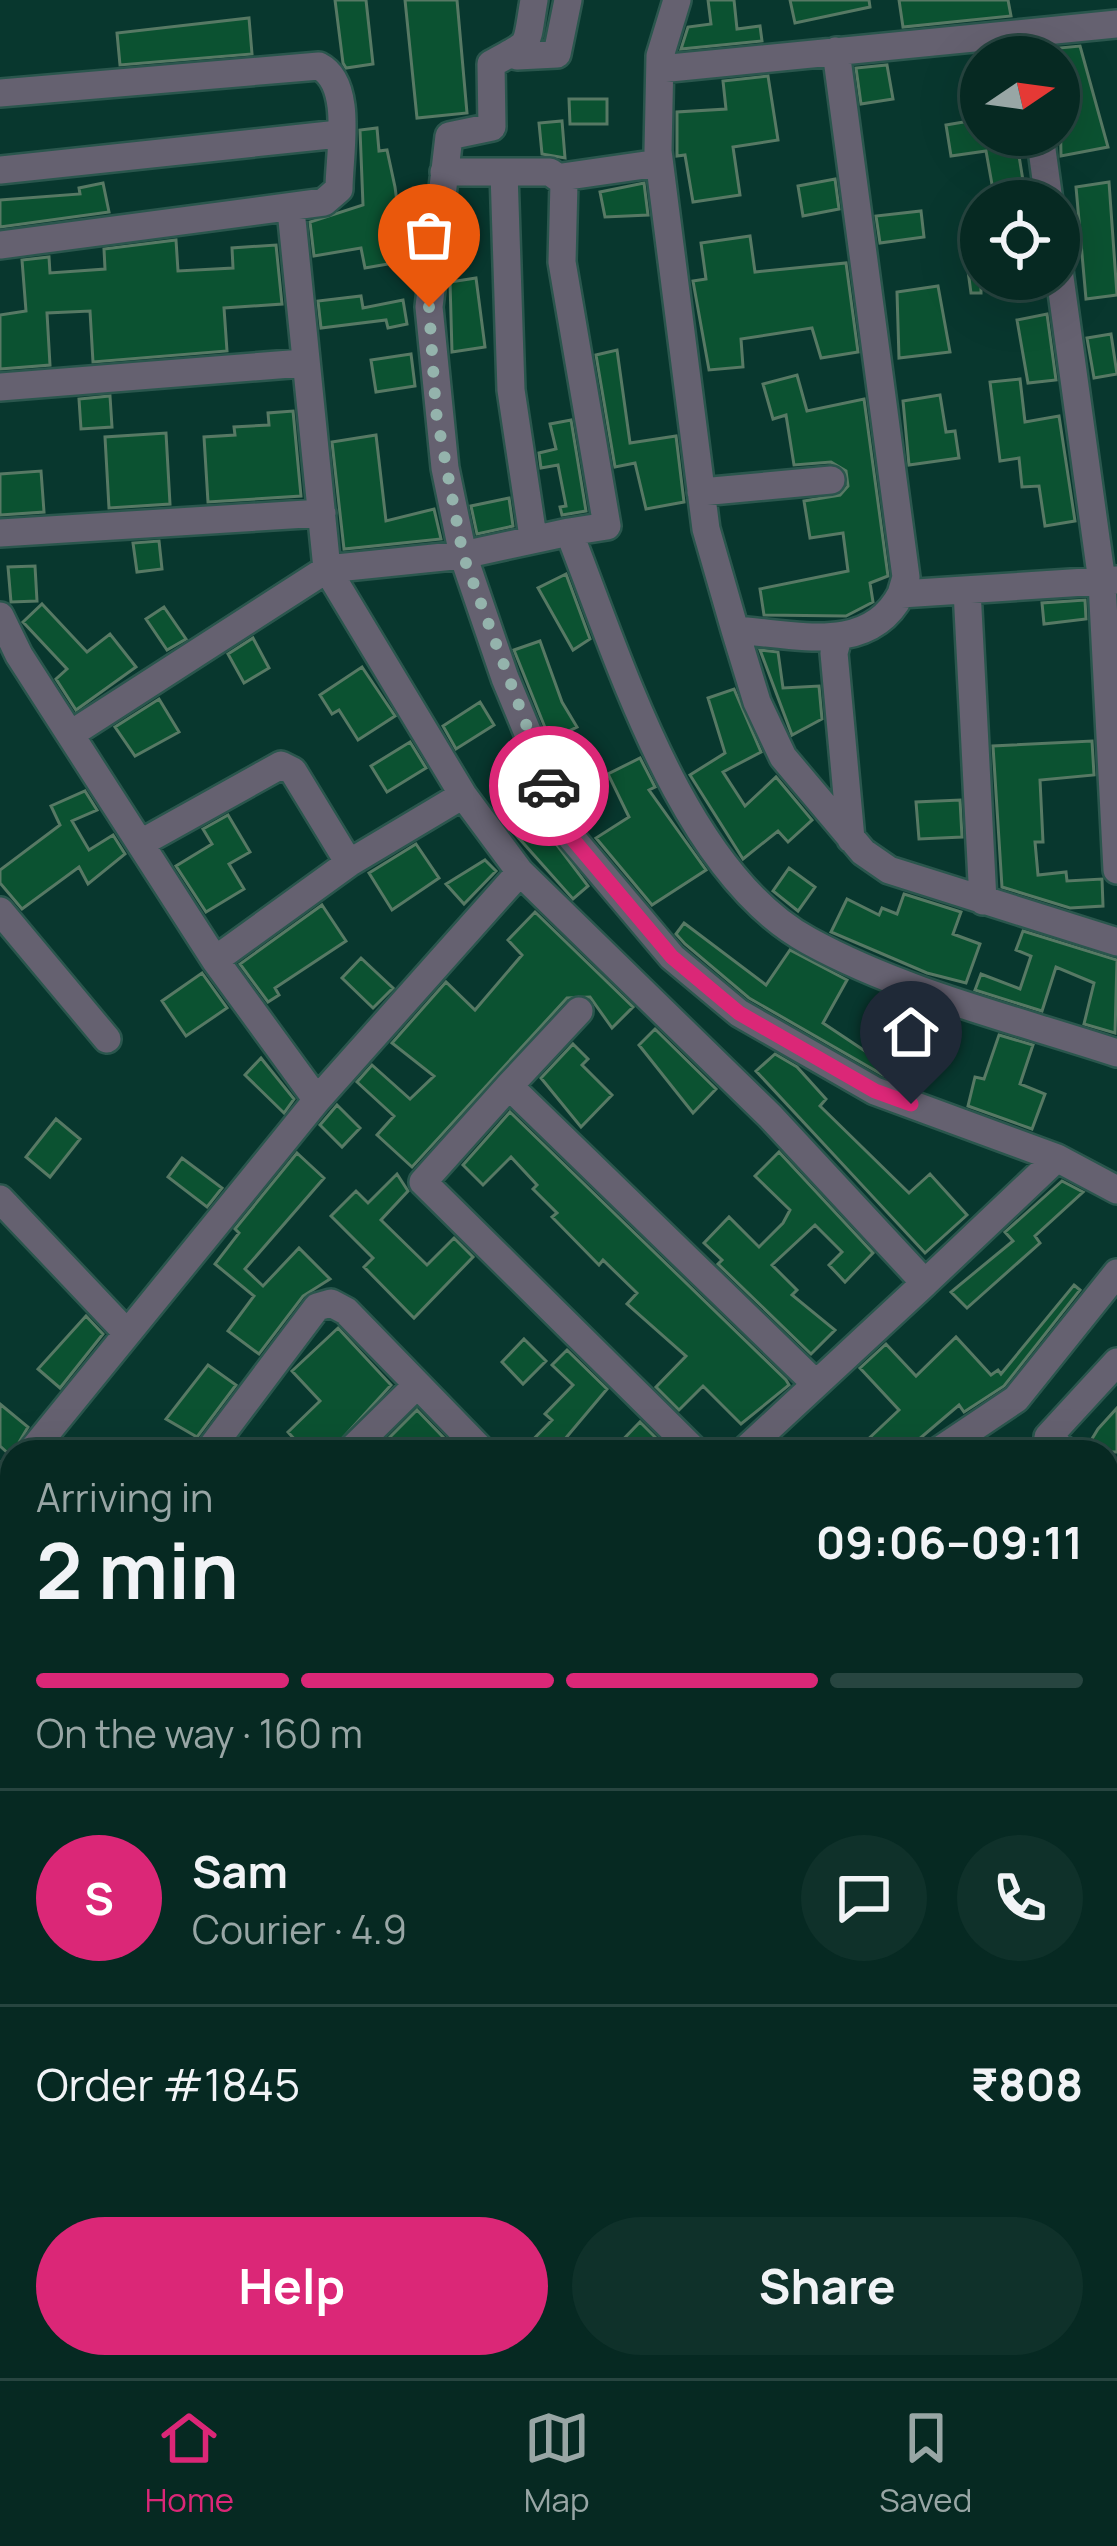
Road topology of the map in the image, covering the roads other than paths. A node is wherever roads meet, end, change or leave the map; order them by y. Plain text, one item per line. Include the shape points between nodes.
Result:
1 (534, 0) edge
2 (568, 0) edge
3 (677, 0) edge
4 (1117, 24) edge
5 (1064, 36) edge
6 (960, 46) edge
7 (836, 51) junction
8 (517, 56) junction
9 (660, 69) junction
10 (0, 93) edge
11 (339, 134) junction
12 (659, 164) junction
13 (0, 170) edge
14 (444, 172) junction
15 (504, 172) junction
16 (562, 177) junction
17 (291, 210) junction
18 (0, 244) edge
19 (1064, 300) edge
20 (303, 363) junction
21 (0, 387) edge
22 (831, 480) dead end
23 (701, 492) junction
24 (322, 513) junction
25 (569, 532) junction
26 (0, 533) edge
27 (533, 537) junction
28 (463, 555) junction
29 (327, 569) junction
30 (1110, 581) edge
31 (967, 590) junction
32 (901, 594) junction
33 (0, 616) edge
34 (735, 630) junction
35 (838, 638) junction
36 (71, 734) junction
37 (463, 795) junction
38 (851, 838) junction
39 (141, 843) junction
40 (349, 863) junction
41 (1117, 870) edge
42 (520, 872) junction
43 (606, 883) junction
44 (982, 902) junction
45 (0, 911) edge
46 (566, 918) junction
47 (1117, 942) edge
48 (215, 960) junction
49 (579, 1011) dead end
50 (107, 1039) dead end
51 (1117, 1053) edge
52 (509, 1086) junction
53 (317, 1100) junction
54 (1057, 1158) junction
55 (1117, 1190) edge
56 (0, 1199) edge
57 (1117, 1273) edge
58 (925, 1283) junction
59 (126, 1332) junction
60 (1117, 1362) edge
61 (816, 1384) junction
62 (417, 1385) junction
63 (40, 1440) edge
64 (217, 1440) edge
65 (361, 1440) edge
66 (470, 1440) edge
67 (684, 1440) edge
68 (756, 1440) edge
69 (955, 1440) edge
70 (1052, 1440) edge

1 - 8 street via 527,44
2 - 8 street via 557,54
3 - 9 street
4 - 5 street
6 - 7 street
7 - 9 street
7 - 32 street via 906,577
8 - 14 street via 491,64 492,127 452,134
9 - 12 street
10 - 11 street via 319,66 338,84
11 - 13 street
11 - 17 street via 335,196
12 - 16 street
12 - 23 street
14 - 15 street
14 - 28 street via 429,307 436,412
15 - 16 street
15 - 27 street via 511,389
16 - 25 street via 562,262 618,524
17 - 18 street
17 - 20 street
19 - 30 street
20 - 21 street
20 - 24 street
22 - 23 street
23 - 34 street
24 - 26 street
24 - 29 street
25 - 27 street
25 - 51 street via 680,800 722,867 804,939 898,981
27 - 28 street
28 - 29 street
28 - 43 street via 562,820
29 - 36 street
29 - 37 street
30 - 31 street
30 - 41 street
31 - 32 street
31 - 44 street
32 - 35 street via 878,626
33 - 36 street
34 - 35 street
34 - 38 street via 768,733
35 - 38 street
36 - 39 street
37 - 40 street
37 - 42 street
38 - 44 street via 889,870
39 - 40 street via 281,765 293,771
39 - 48 street
40 - 48 street
42 - 46 street
42 - 53 street
43 - 46 street
43 - 54 street via 672,957 739,1013 875,1091
44 - 47 street
45 - 50 street
46 - 58 street via 770,1116
48 - 53 street
49 - 52 street
52 - 61 street
52 - 67 street via 424,1182
53 - 59 street
54 - 55 street
54 - 58 street
56 - 59 street
57 - 69 street via 1016,1399
58 - 61 street
59 - 63 street
60 - 70 street
61 - 68 street
62 - 64 street via 346,1311 316,1307
62 - 65 street
62 - 66 street

